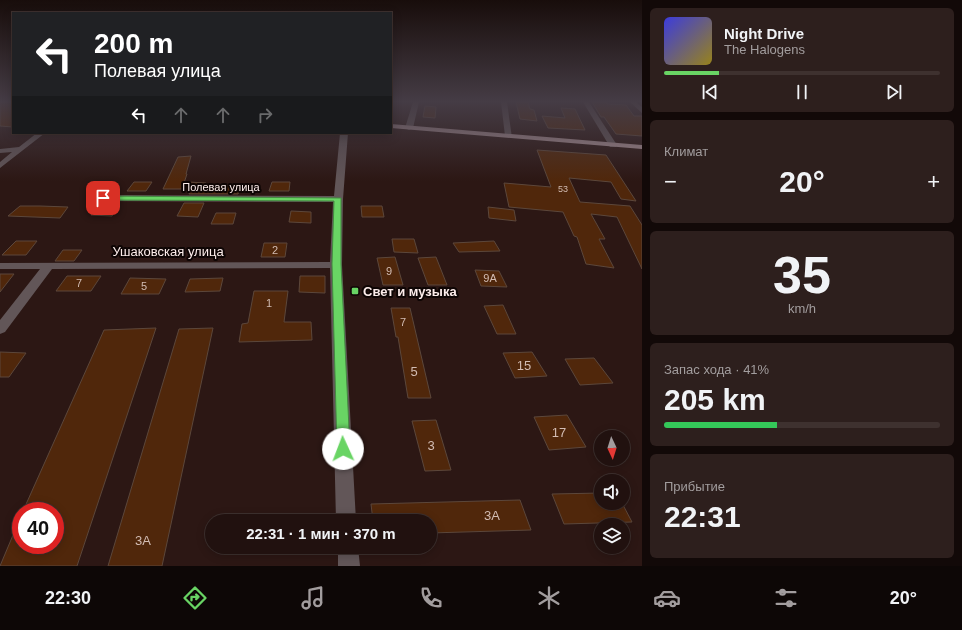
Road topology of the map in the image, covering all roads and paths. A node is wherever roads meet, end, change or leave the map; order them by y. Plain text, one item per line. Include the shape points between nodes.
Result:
1 (415, 128) edge
2 (508, 128) edge
3 (603, 128) edge
4 (40, 134) edge
5 (344, 134) edge
6 (509, 136) junction
7 (613, 145) junction
8 (642, 147) edge
9 (22, 149) junction
10 (0, 151) edge
11 (0, 166) edge
12 (103, 198) dead end
13 (338, 199) junction
14 (336, 264) junction
15 (0, 266) edge
16 (49, 266) junction
17 (0, 328) edge
18 (346, 514) edge
19 (348, 554) edge
20 (348, 566) edge

1 - 6 main road
2 - 6 street
3 - 7 street
4 - 9 street
5 - 13 street
6 - 7 main road
7 - 8 main road
9 - 10 street
9 - 11 street
12 - 13 street, Полевая улица
13 - 14 street
14 - 16 street, Ушаковская улица
14 - 18 street
15 - 16 street, Ушаковская улица
16 - 17 street
19 - 20 street

